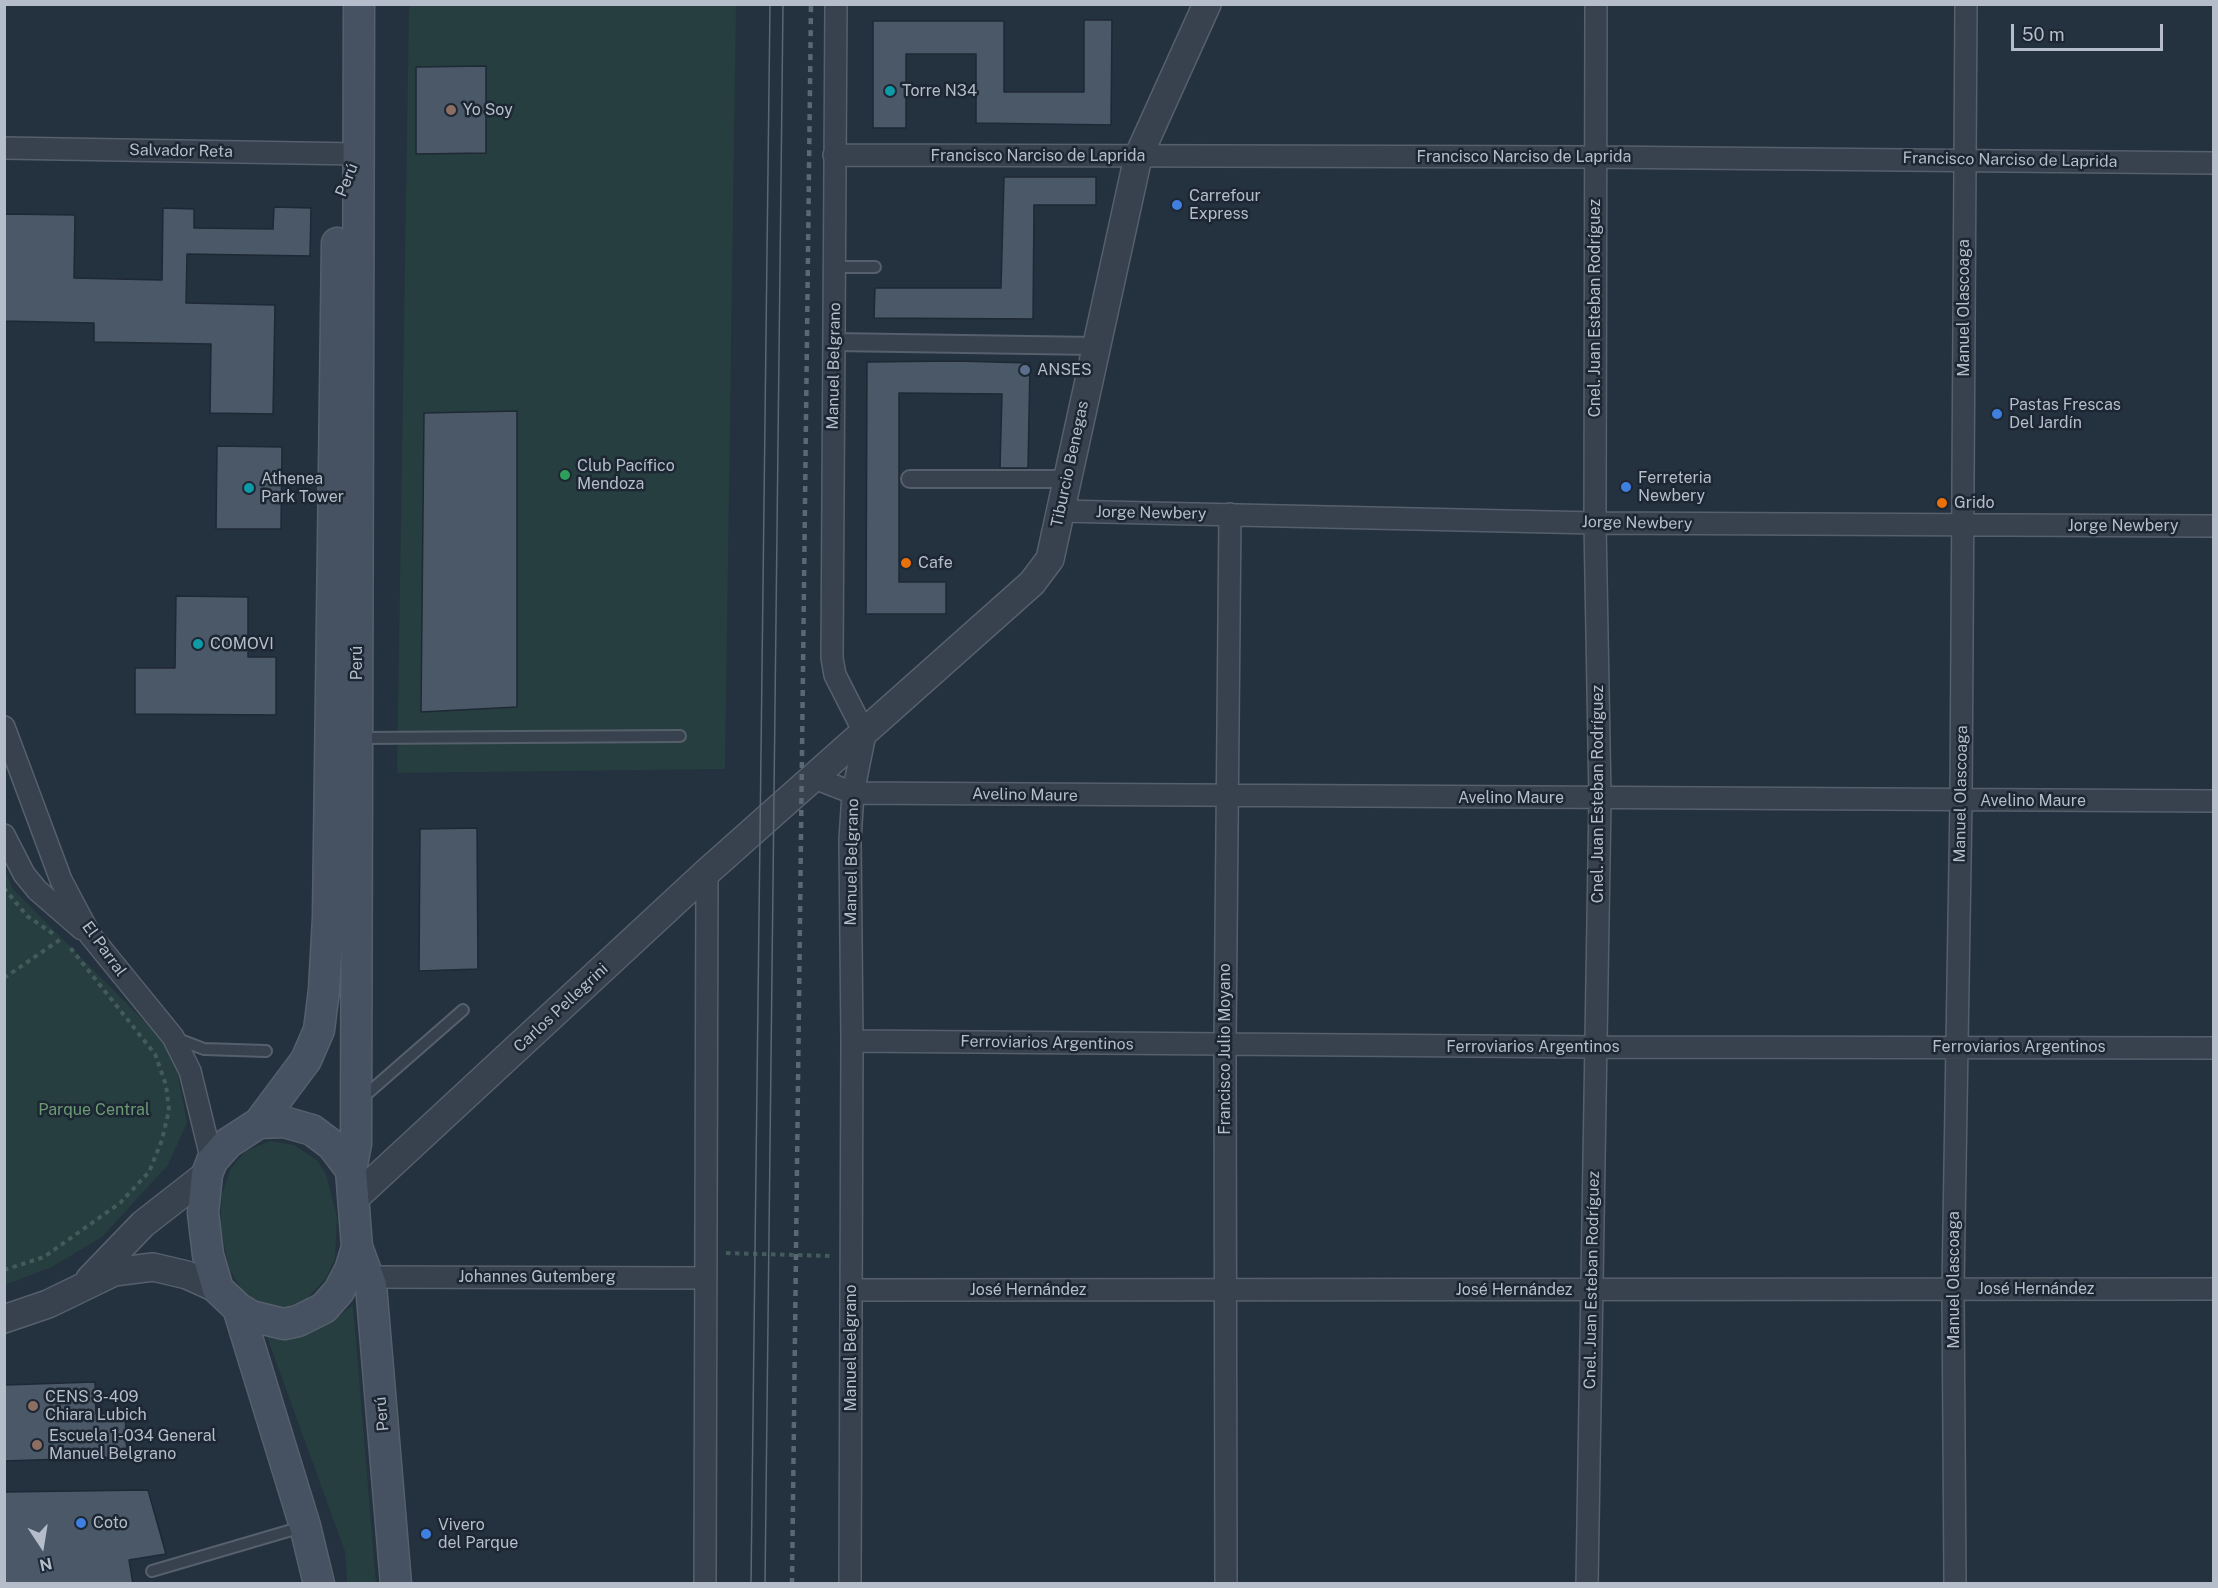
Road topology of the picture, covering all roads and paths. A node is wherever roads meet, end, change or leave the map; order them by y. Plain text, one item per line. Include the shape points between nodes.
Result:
1 (359, 4) edge
2 (836, 4) edge
3 (1207, 4) edge
4 (1596, 4) edge
5 (1966, 4) edge
6 (4, 148) edge
7 (358, 154) junction
8 (834, 155) junction
9 (1138, 157) junction
10 (1595, 157) junction
11 (1964, 160) junction
12 (2214, 163) edge
13 (835, 267) junction
14 (876, 267) dead end
15 (834, 342) junction
16 (1096, 346) junction
17 (910, 479) dead end
18 (1067, 480) junction
19 (1060, 511) junction
20 (1230, 514) junction
21 (1595, 523) junction
22 (1963, 526) junction
23 (2214, 526) edge
24 (4, 727) edge
25 (864, 734) junction
26 (680, 736) dead end
27 (357, 738) junction
28 (812, 777) junction
29 (853, 793) junction
30 (1227, 797) junction
31 (1600, 799) junction
32 (1961, 800) junction
33 (2214, 801) edge
34 (767, 819) joint
35 (4, 835) edge
36 (707, 872) junction
37 (4, 888) edge
38 (90, 935) junction
39 (61, 939) junction
40 (4, 978) edge
41 (463, 1010) dead end
42 (173, 1037) junction
43 (852, 1041) junction
44 (1225, 1045) junction
45 (1597, 1047) junction
46 (1957, 1047) junction
47 (2214, 1048) edge
48 (266, 1051) dead end
49 (356, 1104) junction
50 (259, 1123) junction
51 (210, 1168) junction
52 (353, 1184) junction
53 (357, 1247) junction
54 (706, 1253) junction
55 (851, 1256) junction
56 (4, 1270) edge
57 (368, 1277) junction
58 (706, 1278) junction
59 (85, 1284) junction
60 (1953, 1289) junction
61 (2214, 1289) edge
62 (851, 1290) junction
63 (1227, 1290) junction
64 (1592, 1290) junction
65 (228, 1299) junction
66 (4, 1319) edge
67 (305, 1526) junction
68 (152, 1570) dead end
69 (319, 1584) edge
70 (396, 1584) edge
71 (705, 1584) edge
72 (850, 1584) edge
73 (1226, 1584) edge
74 (1587, 1584) edge
75 (1955, 1584) edge

1 - 7 main road, Perú
2 - 8 street, Manuel Belgrano
3 - 9 street, Tiburcio Benegas
4 - 10 street, Cnel. Juan Esteban Rodríguez
5 - 11 street, Manuel Olascoaga
6 - 7 street, Salvador Reta
7 - 27 main road, Perú
7 - 50 main road, Perú via 338,198 324,990 319,1030 306,1060
8 - 9 street, Francisco Narciso de Laprida
8 - 13 street, Manuel Belgrano
9 - 10 street, Francisco Narciso de Laprida
9 - 16 street, Tiburcio Benegas
10 - 11 street, Francisco Narciso de Laprida
10 - 21 street, Cnel. Juan Esteban Rodríguez
11 - 12 street, Francisco Narciso de Laprida
11 - 22 street, Manuel Olascoaga
13 - 14 lane
13 - 15 street, Manuel Belgrano
15 - 16 street
15 - 25 street, Manuel Belgrano via 832,658 835,675
16 - 18 street, Tiburcio Benegas
17 - 18 street
18 - 19 street, Tiburcio Benegas
19 - 20 street, Jorge Newbery
19 - 25 street, Tiburcio Benegas via 1050,559 1032,583
20 - 21 street, Jorge Newbery
20 - 30 street, Francisco Julio Moyano
21 - 22 street, Jorge Newbery
21 - 31 street, Cnel. Juan Esteban Rodríguez
22 - 23 street, Jorge Newbery
22 - 32 street, Manuel Olascoaga
24 - 38 street, El Parral via 61,880
25 - 28 street, Tiburcio Benegas
25 - 29 street, Manuel Belgrano
26 - 27 lane
27 - 49 main road, Perú
28 - 29 street, Avelino Maure
28 - 34 street, Tiburcio Benegas
29 - 30 street, Avelino Maure
29 - 43 street, Manuel Belgrano
30 - 31 street, Avelino Maure
30 - 44 street, Francisco Julio Moyano
31 - 32 street, Avelino Maure
31 - 45 street, Cnel. Juan Esteban Rodríguez
32 - 33 street, Avelino Maure
32 - 46 street, Manuel Olascoaga
34 - 36 street, Carlos Pellegrini
35 - 38 street via 37,890
36 - 52 street, Carlos Pellegrini
36 - 54 street
37 - 39 path via 27,916
38 - 42 street, El Parral
39 - 40 path
39 - 56 path via 155,1054 166,1085 169,1110 149,1172 120,1203 44,1257
41 - 49 lane
42 - 48 lane via 204,1049
42 - 51 street, El Parral via 190,1071
43 - 44 street, Ferroviarios Argentinos
43 - 55 street, Manuel Belgrano
44 - 45 street, Ferroviarios Argentinos
44 - 63 street, Francisco Julio Moyano
45 - 46 street, Ferroviarios Argentinos
45 - 64 street, Cnel. Juan Esteban Rodríguez
46 - 47 street, Ferroviarios Argentinos
46 - 60 street, Manuel Olascoaga
49 - 52 main road, Perú
50 - 51 main road via 228,1143
50 - 52 main road via 284,1122 312,1130 332,1145
51 - 59 street via 143,1224
51 - 65 main road via 203,1197 204,1231
52 - 53 main road
53 - 57 main road, Perú
53 - 65 main road via 339,1291 313,1315 284,1323 267,1321
54 - 55 path
54 - 58 street
55 - 62 street, Manuel Belgrano
57 - 58 street, Johannes Gutemberg
57 - 70 main road, Perú
58 - 71 street
59 - 65 street via 114,1272 153,1267 187,1275
59 - 66 street via 48,1304
60 - 61 street, José Hernández
60 - 64 street, José Hernández
60 - 75 street, Manuel Olascoaga
62 - 63 street, José Hernández
62 - 72 street, Manuel Belgrano
63 - 64 street, José Hernández
63 - 73 street, Francisco Julio Moyano
64 - 74 street, Cnel. Juan Esteban Rodríguez
65 - 67 main road
67 - 68 lane
67 - 69 main road

